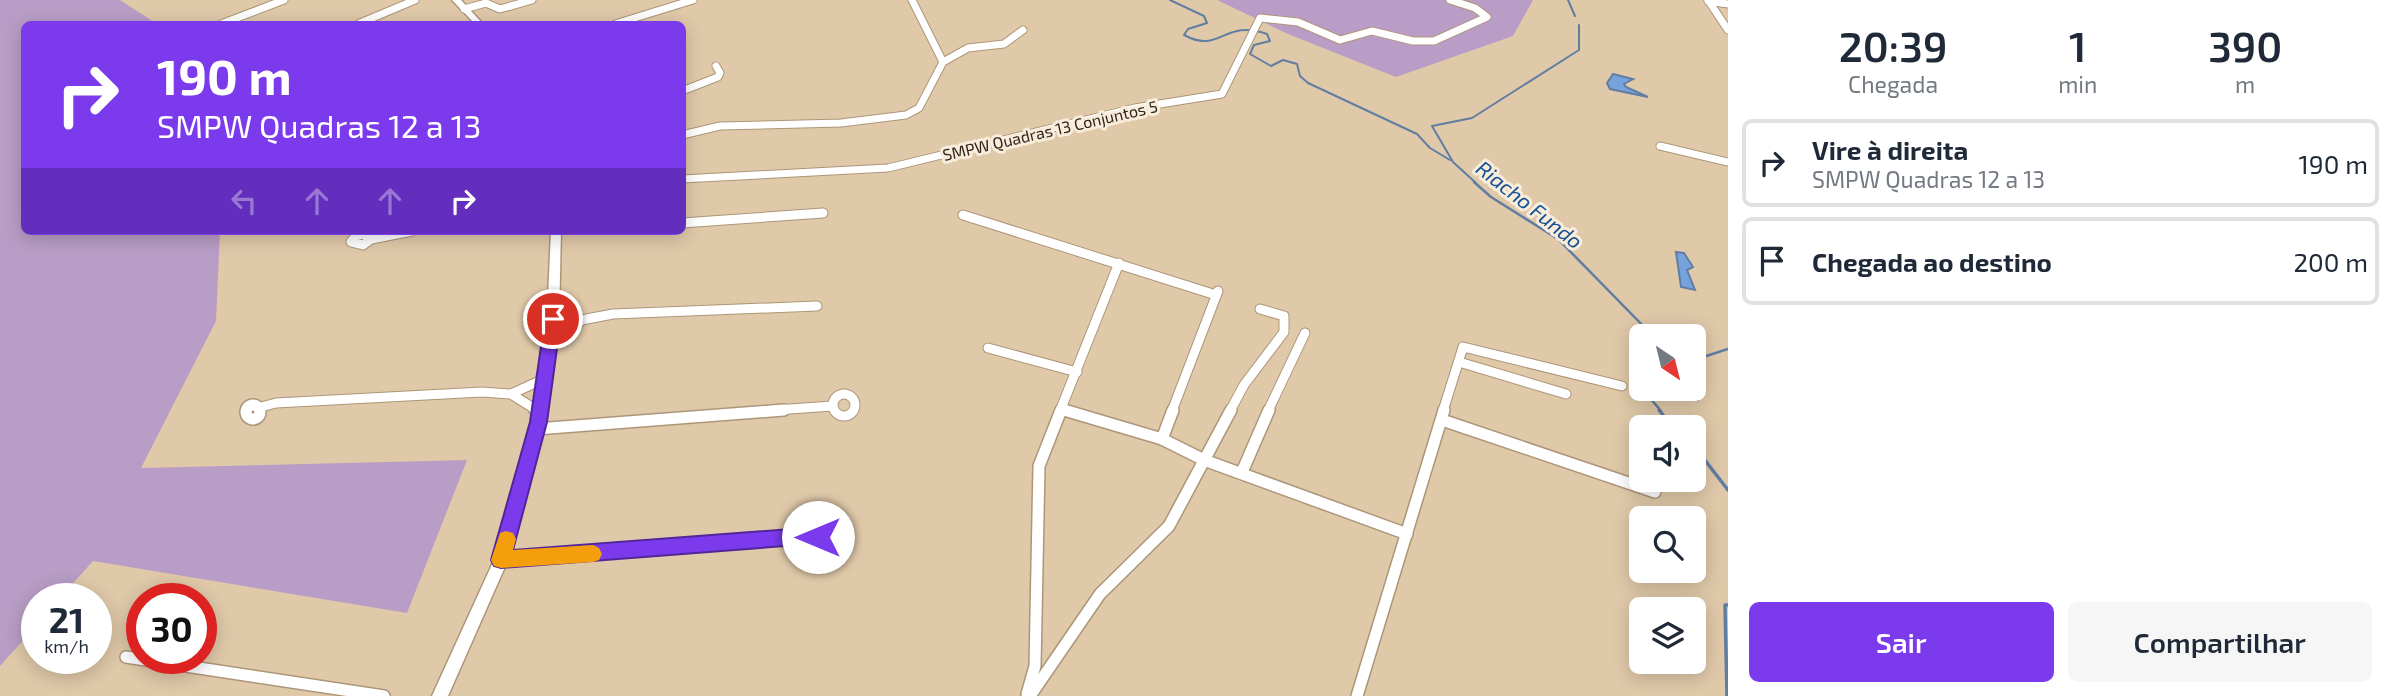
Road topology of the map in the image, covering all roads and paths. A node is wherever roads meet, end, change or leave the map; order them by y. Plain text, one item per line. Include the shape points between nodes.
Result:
1 (284, 0) edge
2 (415, 0) edge
3 (456, 0) edge
4 (532, 0) edge
5 (693, 0) edge
6 (912, 0) edge
7 (1450, 0) edge
8 (1708, 0) edge
9 (1728, 4) edge
10 (464, 9) junction
11 (230, 21) edge
12 (359, 21) edge
13 (476, 21) edge
14 (625, 21) edge
15 (1023, 30) dead end
16 (1728, 30) edge
17 (943, 62) junction
18 (716, 66) dead end
19 (686, 89) edge
20 (686, 134) edge
21 (1660, 146) dead end
22 (1728, 162) edge
23 (686, 179) edge
24 (823, 213) dead end
25 (962, 215) dead end
26 (686, 223) edge
27 (391, 235) edge
28 (556, 235) edge
29 (370, 239) dead end
30 (1119, 263) junction
31 (817, 306) dead end
32 (1260, 309) dead end
33 (553, 319) junction
34 (582, 321) junction
35 (1305, 333) dead end
36 (551, 339) junction
37 (988, 348) dead end
38 (1459, 362) junction
39 (1077, 372) junction
40 (546, 378) junction
41 (1622, 386) dead end
42 (512, 394) junction
43 (1566, 394) dead end
44 (832, 406) dead end
45 (261, 407) dead end
46 (1062, 409) junction
47 (539, 412) junction
48 (1441, 420) junction
49 (536, 429) junction
50 (1162, 439) junction
51 (1204, 460) junction
52 (1242, 472) junction
53 (1629, 483) edge
54 (1407, 534) junction
55 (818, 535) dead end
56 (501, 560) junction
57 (217, 671) edge
58 (384, 696) edge
59 (440, 696) edge
60 (1028, 696) edge
61 (1357, 696) edge

1 - 11 street
2 - 12 street
3 - 10 street
4 - 10 street via 500,9 485,3
5 - 14 street
6 - 17 street
7 - 23 street, SMPW Quadras 13 Conjuntos 5 via 1487,17 1434,41 1367,31 1340,40 1298,22 1260,18 1222,94 1135,108 888,168
8 - 9 street
8 - 16 street
10 - 13 street
15 - 17 street via 1004,44 968,48
17 - 20 street via 919,108 906,115 720,126
18 - 19 street via 718,77
21 - 22 street
24 - 26 street
25 - 30 street
27 - 29 street
28 - 33 street
30 - 39 street
30 - 50 street via 1217,292
31 - 34 street via 613,314
32 - 51 street via 1284,316 1284,332 1244,385
33 - 34 street
33 - 36 street
34 - 36 street
35 - 52 street
36 - 40 street
37 - 39 street
38 - 41 street via 1466,346
38 - 43 street
38 - 48 street
39 - 46 street
40 - 42 street
40 - 47 street
42 - 45 street via 427,394
42 - 47 street
44 - 49 street
46 - 50 street
46 - 60 street via 1040,466 1035,666
47 - 49 street
48 - 53 street
48 - 54 street
49 - 56 street
50 - 51 street
51 - 52 street
51 - 60 street via 1169,526 1100,594
52 - 54 street
54 - 61 street
55 - 56 street
56 - 59 street
57 - 58 street

